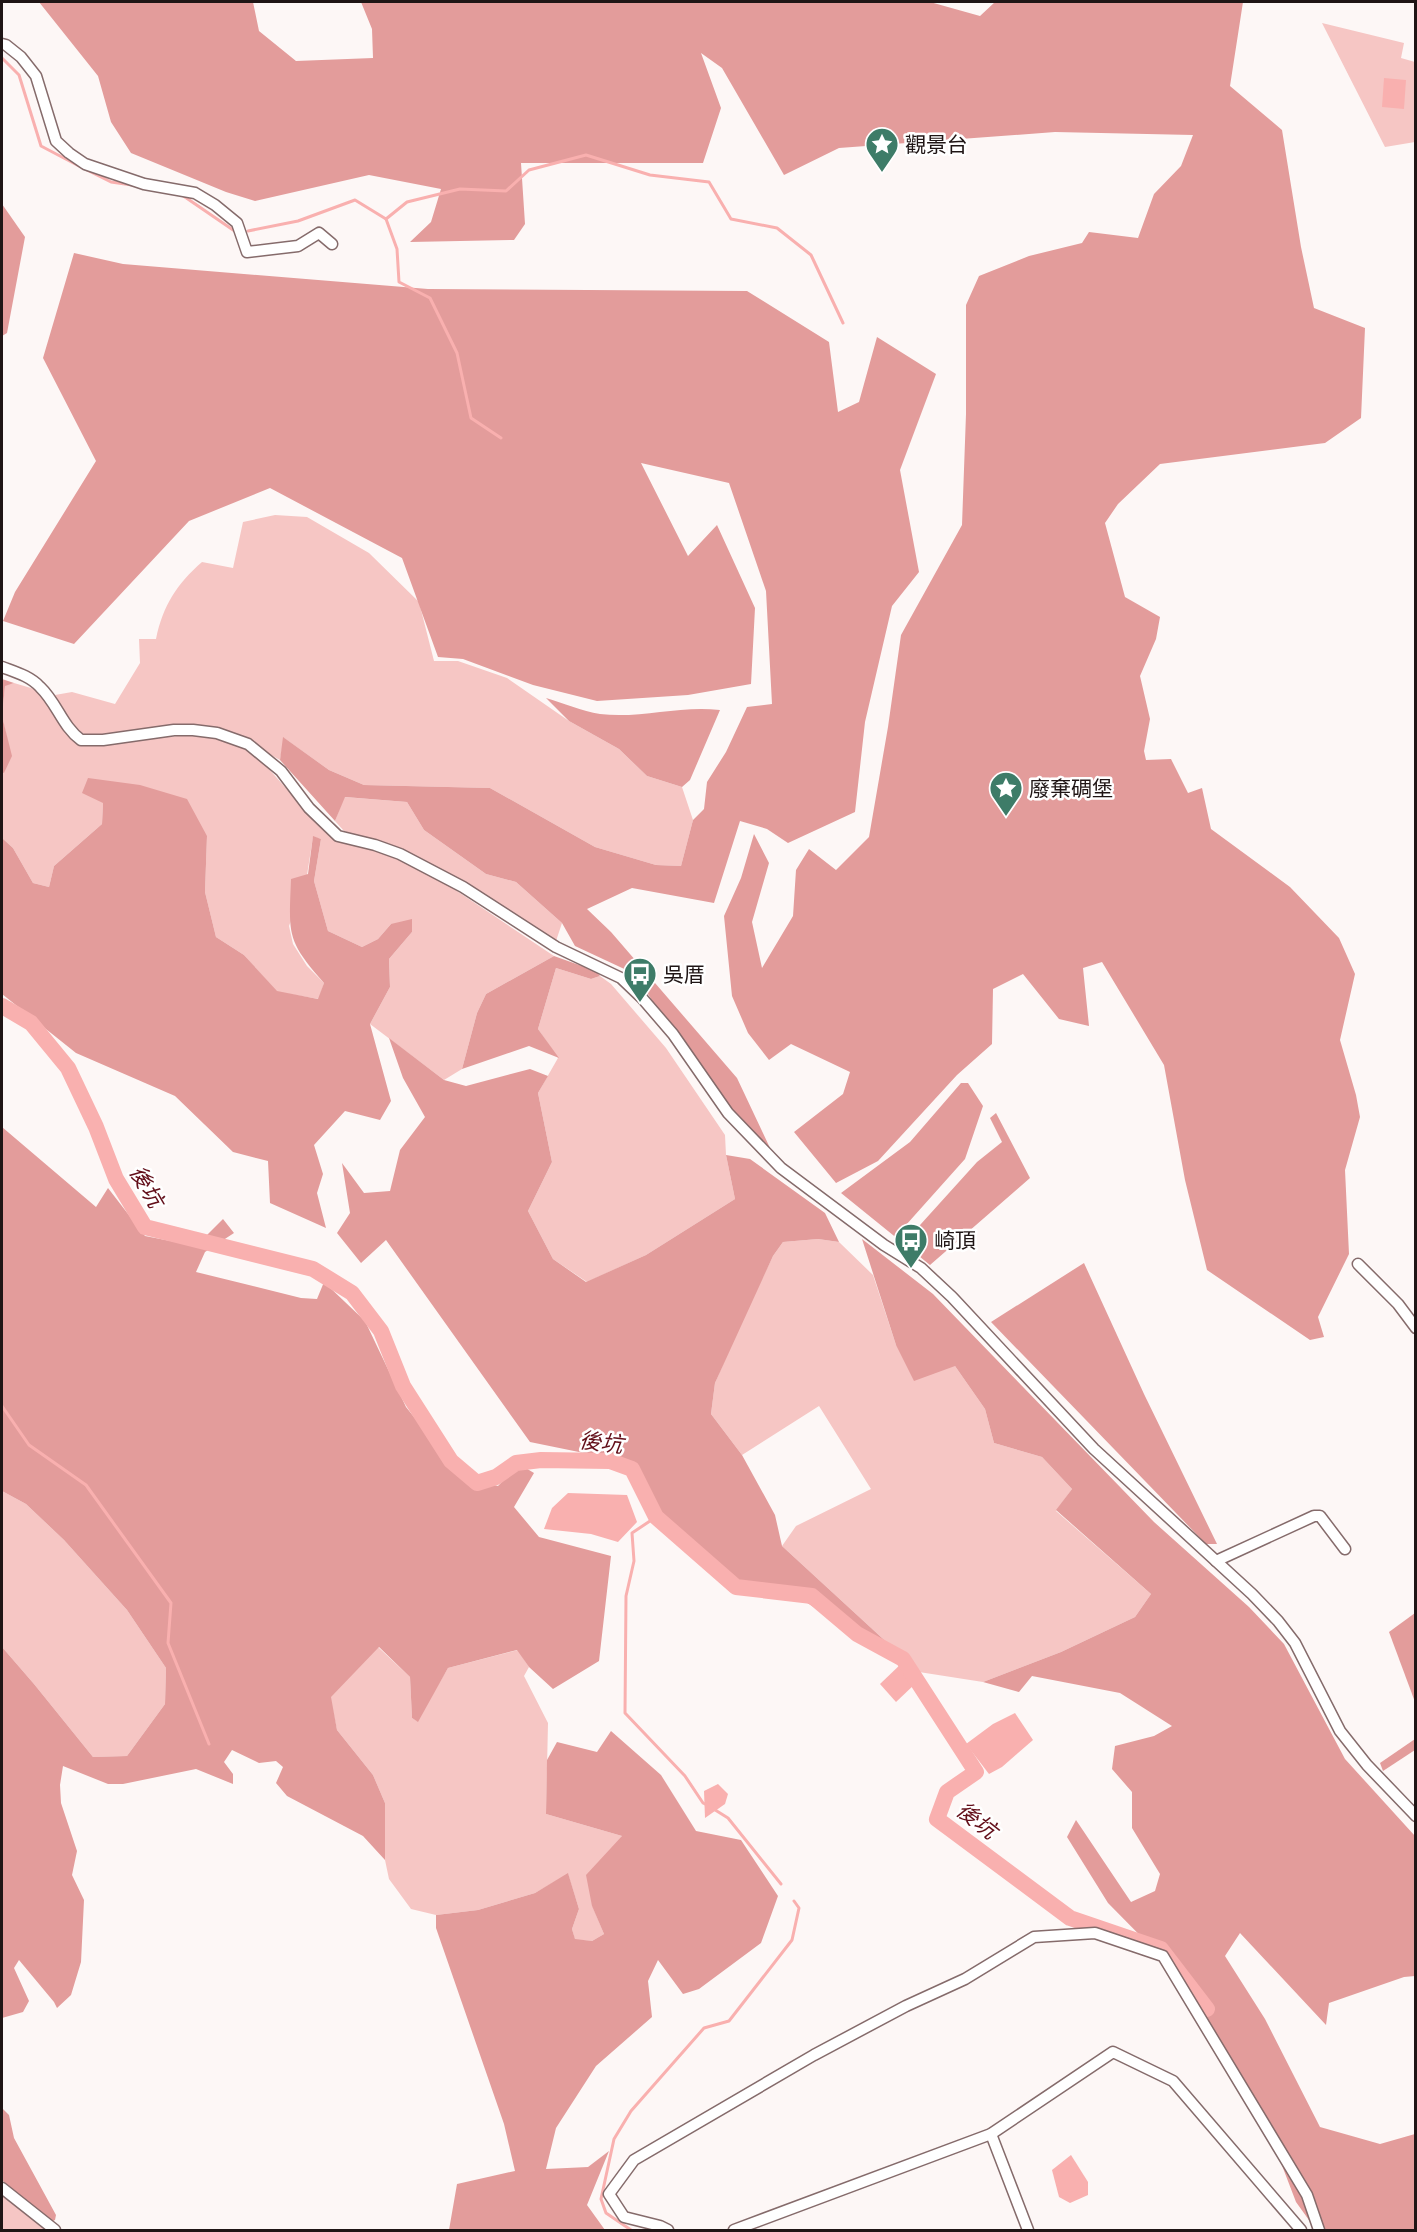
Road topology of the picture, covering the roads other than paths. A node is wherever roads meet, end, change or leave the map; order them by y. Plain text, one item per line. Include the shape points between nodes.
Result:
1 (2, 44) edge
2 (332, 244) dead end
3 (2, 667) edge
4 (1358, 1264) dead end
5 (1416, 1328) edge
6 (1345, 1549) dead end
7 (1215, 1561) junction
8 (1416, 1816) edge
9 (991, 2133) junction
10 (2, 2188) edge
11 (55, 2230) edge
12 (668, 2230) edge
13 (734, 2230) edge
14 (1028, 2230) edge
15 (1301, 2230) edge
16 (1319, 2230) edge

1 - 2 street via 21,57 36,76 56,141 85,164 144,184 195,193 237,223 247,252 298,246 319,233
3 - 7 street via 41,687 64,724 81,740 193,730 248,744 281,771 309,808 338,836 400,854 463,887 556,947 621,978 673,1034 728,1113 781,1168 921,1268 1094,1449
4 - 5 street
6 - 7 street via 1320,1516 1314,1516
7 - 8 street via 1278,1621 1295,1643 1340,1731
9 - 13 street
9 - 14 street
9 - 15 street via 1113,2052 1173,2081
10 - 11 street
12 - 16 street via 624,2217 609,2194 634,2160 814,2055 965,1979 1034,1937 1095,1933 1163,1956 1307,2195

